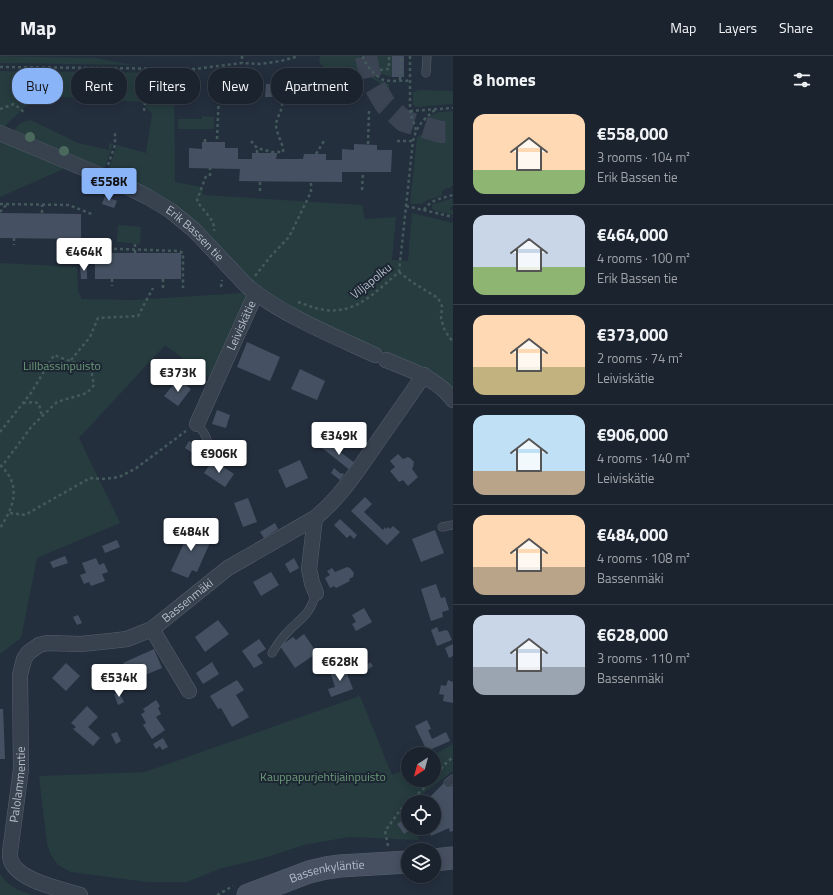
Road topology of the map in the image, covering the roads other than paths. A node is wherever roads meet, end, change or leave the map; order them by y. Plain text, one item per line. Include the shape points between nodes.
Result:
1 (427, 56) edge
2 (426, 73) dead end
3 (0, 133) edge
4 (252, 289) junction
5 (424, 375) junction
6 (453, 400) edge
7 (197, 424) joint
8 (208, 457) dead end
9 (315, 518) junction
10 (453, 525) edge
11 (442, 527) dead end
12 (316, 593) joint
13 (152, 629) junction
14 (47, 643) joint
15 (272, 653) dead end
16 (189, 692) dead end
17 (453, 858) edge
18 (441, 859) edge
19 (401, 862) edge
20 (80, 895) edge
21 (248, 895) edge

1 - 2 lane
3 - 4 street, Erik Bassen tie via 126,186 171,211 194,230
4 - 5 street, Erik Bassen tie via 328,334
4 - 7 street, Leiviskätie
5 - 6 street, Erik Bassen tie via 447,392
5 - 9 street, Bassenmäki via 353,477
7 - 8 lane via 208,441
9 - 12 street via 309,569
9 - 13 street, Bassenmäki via 228,568
10 - 11 lane
12 - 15 lane via 307,614 285,634
13 - 14 street, Bassenmäki via 127,639 81,644
13 - 16 street
14 - 20 street, Palolammentie via 28,653 20,675 21,769 10,861 25,876
17 - 18 street
19 - 21 street, Bassenkyläntie via 326,868

